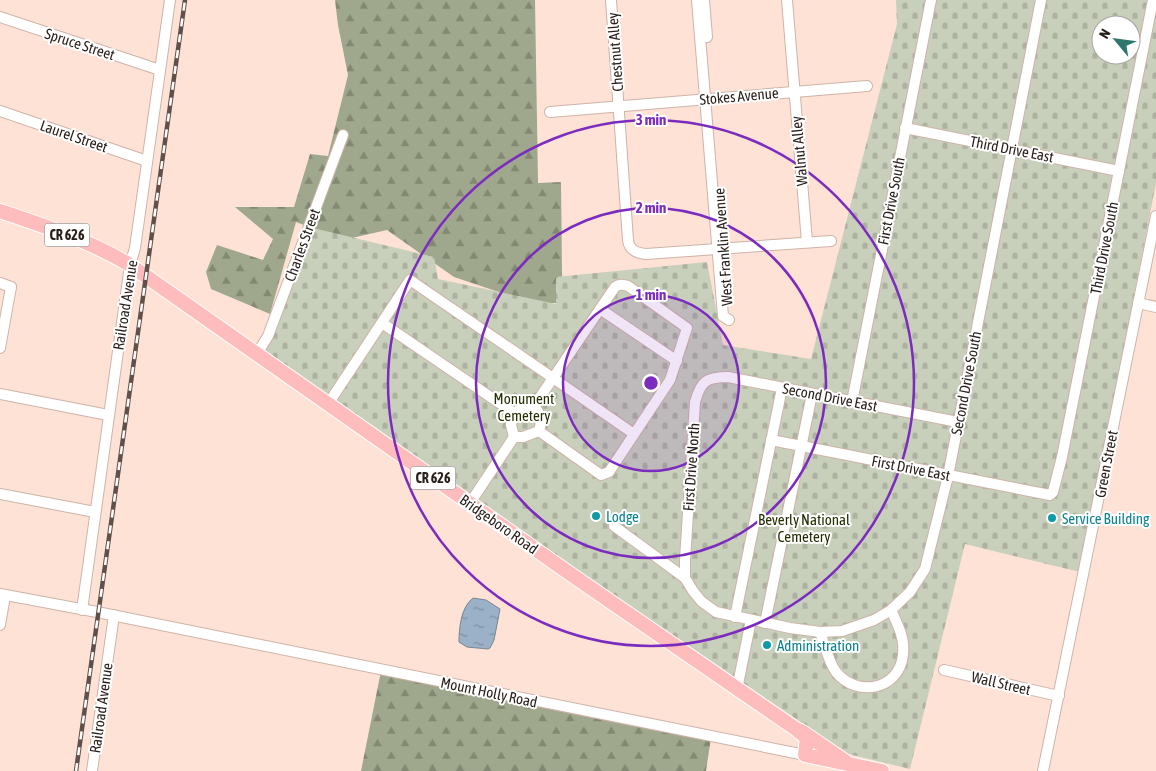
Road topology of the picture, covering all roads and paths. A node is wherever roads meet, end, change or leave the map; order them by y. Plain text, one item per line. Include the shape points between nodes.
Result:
1 (170, 0) edge
2 (611, 0) edge
3 (697, 0) edge
4 (704, 0) edge
5 (787, 0) edge
6 (931, 0) edge
7 (1041, 0) edge
8 (1153, 0) edge
9 (0, 17) edge
10 (160, 70) junction
11 (867, 86) dead end
12 (794, 92) junction
13 (708, 99) junction
14 (618, 106) junction
15 (0, 111) edge
16 (550, 112) dead end
17 (905, 128) junction
18 (343, 135) dead end
19 (1012, 149) junction
20 (147, 161) junction
21 (1119, 171) junction
22 (0, 211) edge
23 (1156, 216) edge
24 (830, 241) dead end
25 (807, 242) junction
26 (721, 249) junction
27 (130, 265) junction
28 (0, 283) edge
29 (1138, 303) junction
30 (1156, 307) edge
31 (600, 309) junction
32 (382, 323) junction
33 (0, 345) edge
34 (257, 354) junction
35 (677, 361) junction
36 (553, 378) junction
37 (703, 382) joint
38 (782, 388) junction
39 (0, 394) edge
40 (812, 394) junction
41 (852, 402) junction
42 (328, 404) junction
43 (534, 406) junction
44 (514, 413) junction
45 (108, 415) junction
46 (958, 422) junction
47 (538, 431) junction
48 (634, 434) junction
49 (514, 436) junction
50 (771, 440) junction
51 (801, 446) junction
52 (948, 476) junction
53 (0, 494) edge
54 (1050, 495) joint
55 (470, 503) junction
56 (95, 512) junction
57 (614, 526) dead end
58 (685, 553) junction
59 (666, 564) junction
60 (685, 578) junction
61 (2, 595) edge
62 (82, 610) junction
63 (891, 610) junction
64 (114, 615) junction
65 (735, 617) junction
66 (751, 620) junction
67 (765, 622) junction
68 (0, 625) edge
69 (820, 632) junction
70 (944, 670) dead end
71 (738, 688) junction
72 (1059, 696) junction
73 (796, 728) junction
74 (805, 755) junction
75 (849, 768) edge
76 (873, 770) edge
77 (92, 771) edge
78 (1043, 771) edge

1 - 10 street, Railroad Avenue
2 - 14 street, Chestnut Alley
3 - 13 street, West Franklin Avenue
4 - 13 street, West Franklin Avenue
5 - 12 street, Walnut Alley
6 - 17 street, First Drive South
7 - 19 street, Second Drive South
8 - 21 street, Third Drive South
9 - 10 street, Spruce Street
10 - 20 street, Railroad Avenue
11 - 12 street, Stokes Avenue
12 - 13 street, Stokes Avenue
12 - 25 street, Walnut Alley
13 - 14 street, Stokes Avenue
13 - 26 street, West Franklin Avenue
14 - 16 street, Stokes Avenue
14 - 26 street, Chestnut Alley via 628,244 635,252 646,254
15 - 20 street, Laurel Street
17 - 19 street, Third Drive East
17 - 41 street, First Drive South
18 - 34 street, Charles Street via 268,336
19 - 21 street, Third Drive East
19 - 46 street, Second Drive South
20 - 27 street, Railroad Avenue
21 - 54 street, Third Drive South via 1062,456
22 - 27 main road, CR 626 via 48,227 108,252
23 - 29 street, Green Street
24 - 25 street
25 - 26 street
26 - 26 street, West Franklin Avenue via 723,316 729,320
27 - 34 main road, Bridgeboro Road / CR 626
27 - 45 street, Railroad Avenue
28 - 33 street via 11,287
29 - 30 street
29 - 72 street, Green Street
31 - 35 street
31 - 35 street via 618,284 628,286 687,328
31 - 36 street
32 - 36 street via 410,280
32 - 42 street
32 - 44 street
34 - 42 main road, Bridgeboro Road / CR 626
35 - 48 street via 670,380
36 - 43 street
36 - 48 street
37 - 38 street, Second Drive East via 713,377 728,377
37 - 58 street, First Drive North via 695,402
38 - 40 street, Second Drive East
38 - 50 street
39 - 45 street
40 - 41 street, Second Drive East
40 - 51 street
41 - 46 street, Second Drive East
42 - 55 main road, Bridgeboro Road / CR 626
43 - 44 street via 526,406
43 - 47 street via 539,411 541,423
44 - 49 street via 511,425
45 - 56 street, Railroad Avenue
46 - 52 street, Second Drive South
47 - 48 street via 600,475 609,472
47 - 49 street via 523,437
49 - 55 street
50 - 51 street, First Drive East
50 - 65 street
51 - 52 street, First Drive East
51 - 67 street
52 - 54 street, First Drive East
52 - 63 street, Second Drive South via 925,569 910,592
53 - 56 street
55 - 71 main road, Bridgeboro Road / CR 626
56 - 62 street, Railroad Avenue
57 - 59 street
58 - 59 street
58 - 60 street, First Drive North
59 - 60 street
60 - 65 street via 708,607
61 - 62 street, Mount Holly Road
61 - 68 street
62 - 64 street, Mount Holly Road
63 - 69 street, Second Drive South via 842,631
63 - 69 street via 900,630 903,656 892,679 874,687 859,687 843,679 827,654
64 - 74 street, Mount Holly Road
64 - 77 street, Railroad Avenue
65 - 66 street
66 - 67 street, Second Drive South
66 - 71 street
67 - 69 street, Second Drive South
70 - 72 street, Wall Street
71 - 73 main road, Bridgeboro Road
72 - 78 street, Green Street
73 - 74 main road, Bridgeboro Road via 807,738
73 - 75 main road, Bridgeboro Road
74 - 75 main road, Mount Holly Road
75 - 76 main road, Mount Holly Road

